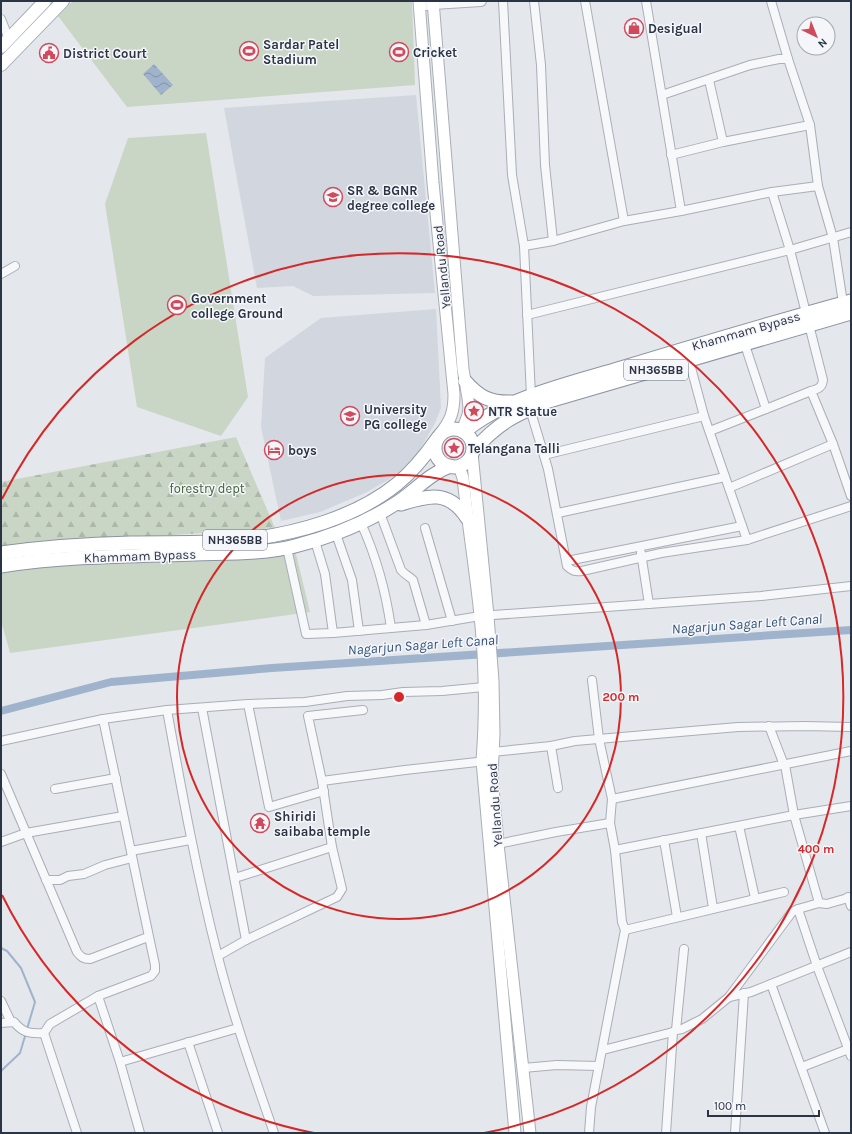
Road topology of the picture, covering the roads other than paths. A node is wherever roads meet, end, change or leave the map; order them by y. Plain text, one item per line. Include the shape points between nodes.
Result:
1 (45, 1) edge
2 (63, 1) edge
3 (481, 1) edge
4 (503, 1) edge
5 (534, 1) edge
6 (585, 1) edge
7 (646, 1) edge
8 (771, 1) edge
9 (433, 2) edge
10 (419, 3) edge
11 (1, 19) edge
12 (5, 43) edge
13 (788, 60) junction
14 (1, 65) edge
15 (709, 80) junction
16 (662, 95) junction
17 (810, 125) junction
18 (723, 142) junction
19 (671, 155) junction
20 (818, 186) junction
21 (772, 192) junction
22 (681, 211) junction
23 (624, 221) junction
24 (851, 232) edge
25 (833, 238) junction
26 (553, 241) junction
27 (524, 246) junction
28 (790, 250) junction
29 (15, 266) dead end
30 (1, 274) edge
31 (848, 306) edge
32 (527, 315) junction
33 (808, 320) junction
34 (745, 345) junction
35 (689, 360) junction
36 (465, 380) junction
37 (812, 390) junction
38 (529, 401) junction
39 (766, 410) junction
40 (704, 416) junction
41 (463, 431) junction
42 (710, 431) junction
43 (439, 436) junction
44 (833, 444) junction
45 (472, 452) junction
46 (544, 455) junction
47 (455, 466) junction
48 (725, 477) junction
49 (729, 488) junction
50 (851, 496) edge
51 (851, 506) edge
52 (380, 513) junction
53 (558, 513) junction
54 (467, 518) junction
55 (361, 523) junction
56 (742, 526) junction
57 (425, 528) dead end
58 (336, 534) junction
59 (747, 540) junction
60 (315, 541) junction
61 (640, 546) junction
62 (287, 548) junction
63 (1, 553) edge
64 (641, 557) junction
65 (567, 561) junction
66 (1, 566) edge
67 (851, 586) edge
68 (649, 604) junction
69 (484, 616) junction
70 (452, 621) junction
71 (426, 625) junction
72 (391, 628) junction
73 (360, 631) junction
74 (332, 633) junction
75 (592, 680) dead end
76 (487, 682) junction
77 (305, 702) junction
78 (248, 704) junction
79 (202, 708) junction
80 (167, 710) junction
81 (363, 710) dead end
82 (308, 716) junction
83 (103, 719) junction
84 (769, 726) junction
85 (851, 727) edge
86 (599, 739) junction
87 (1, 741) edge
88 (551, 746) junction
89 (851, 751) edge
90 (489, 758) junction
91 (784, 765) junction
92 (1, 774) edge
93 (116, 778) junction
94 (322, 781) junction
95 (558, 788) dead end
96 (55, 789) dead end
97 (324, 791) junction
98 (612, 799) junction
99 (851, 806) edge
100 (794, 815) junction
101 (124, 816) junction
102 (610, 823) junction
103 (739, 826) junction
104 (26, 833) junction
105 (701, 833) junction
106 (190, 840) junction
107 (664, 840) junction
108 (1, 842) edge
109 (498, 844) junction
110 (332, 847) junction
111 (615, 850) junction
112 (132, 855) junction
113 (234, 878) junction
114 (46, 880) junction
115 (784, 892) dead end
116 (850, 897) edge
117 (755, 898) junction
118 (819, 902) junction
119 (851, 906) edge
120 (713, 908) junction
121 (798, 909) junction
122 (677, 917) junction
123 (625, 930) junction
124 (148, 937) junction
125 (246, 940) junction
126 (684, 949) dead end
127 (851, 952) edge
128 (218, 956) junction
129 (817, 966) junction
130 (771, 984) junction
131 (744, 993) junction
132 (98, 996) junction
133 (729, 997) junction
134 (1, 1000) edge
135 (11, 1022) junction
136 (1, 1023) edge
137 (238, 1028) junction
138 (675, 1031) junction
139 (44, 1033) junction
140 (188, 1042) junction
141 (603, 1050) junction
142 (850, 1051) edge
143 (120, 1062) junction
144 (599, 1066) junction
145 (802, 1067) junction
146 (523, 1068) junction
147 (77, 1133) edge
148 (140, 1133) edge
149 (218, 1133) edge
150 (274, 1133) edge
151 (515, 1133) edge
152 (530, 1133) edge
153 (589, 1133) edge
154 (666, 1133) edge
155 (735, 1133) edge
156 (825, 1133) edge

1 - 12 main road
2 - 14 main road
3 - 9 street
4 - 27 street via 512,175
5 - 26 street via 541,64 545,165
6 - 23 street
7 - 16 street
8 - 13 street
9 - 10 street
9 - 36 main road, Yellandu Road
10 - 43 main road, Yellandu Road via 433,183 454,394 453,412
11 - 12 street
13 - 15 street via 779,59 750,65
13 - 17 street
15 - 16 street
15 - 18 street
16 - 19 street
17 - 18 street
17 - 20 street
18 - 19 street
19 - 22 street
20 - 21 street
20 - 25 street
21 - 22 street
21 - 28 street
22 - 23 street
23 - 26 street
24 - 25 street
25 - 28 street
25 - 31 street
26 - 27 street
27 - 32 street
28 - 32 street
28 - 33 street
29 - 30 street
31 - 33 highway, Khammam Bypass / NH365BB
32 - 38 street
33 - 34 highway, Khammam Bypass / NH365BB
33 - 37 street via 823,380 819,389
33 - 38 highway, Khammam Bypass / NH365BB via 697,345
34 - 35 highway, Khammam Bypass / NH365BB
34 - 39 street
35 - 38 highway, Khammam Bypass / NH365BB via 549,401
35 - 40 street
36 - 38 highway via 473,390 490,400
36 - 41 main road, Yellandu Road via 468,415
37 - 39 street
37 - 44 street
38 - 41 highway, Khammam Bypass / NH365BB via 492,413
38 - 45 highway, Khammam Bypass / NH365BB via 489,434
38 - 46 street
39 - 42 street
40 - 42 street
40 - 46 street
41 - 43 highway via 451,429
41 - 45 highway via 471,440
42 - 48 street
43 - 47 highway via 436,456 445,464
43 - 63 highway, Khammam Bypass / NH365BB via 414,468 386,492 336,518 289,533 236,540 56,546
44 - 49 street
44 - 50 street
45 - 47 highway, NH365BB via 467,461
45 - 69 main road, Yellandu Road
46 - 53 street
47 - 52 highway, Khammam Bypass / NH365BB via 438,472
47 - 54 main road, Yellandu Road via 463,478
48 - 49 street
48 - 53 street
49 - 56 street
51 - 59 street
52 - 54 highway via 412,500 433,496 451,500
52 - 55 highway, Khammam Bypass / NH365BB
52 - 71 street via 401,570 413,580
53 - 65 street
54 - 69 main road, Yellandu Road
55 - 58 highway, Khammam Bypass / NH365BB
55 - 72 street via 379,573
56 - 59 street
56 - 61 street
57 - 70 street
58 - 60 highway, Khammam Bypass / NH365BB
58 - 73 street via 352,580
59 - 64 street
60 - 62 highway, Khammam Bypass / NH365BB
60 - 74 street via 326,574
61 - 64 street
61 - 65 street
62 - 66 highway, Khammam Bypass / NH365BB via 247,552 96,557
62 - 74 street via 306,634
64 - 65 street via 575,572 567,566
64 - 68 street
67 - 68 street
68 - 69 street
69 - 70 street
69 - 76 main road, Yellandu Road
70 - 71 street
71 - 72 street
72 - 73 street
73 - 74 street
75 - 86 street
76 - 77 street via 442,691 347,696
76 - 90 main road, Yellandu Road via 494,734
77 - 78 street
77 - 82 street
78 - 79 street
78 - 97 street via 268,807
79 - 80 street
79 - 113 street
80 - 83 street
80 - 106 street
81 - 82 street
82 - 94 street
83 - 87 street
83 - 93 street
84 - 85 street
84 - 86 street
84 - 91 street
86 - 88 street
86 - 98 street
88 - 90 street
88 - 95 street
89 - 91 street
90 - 94 street
90 - 109 main road, Yellandu Road
90 - 151 main road, Yellandu Road
91 - 98 street
91 - 100 street
92 - 104 street
93 - 96 street
93 - 101 street
94 - 97 street
97 - 110 street
98 - 102 street
99 - 100 street
100 - 103 street
100 - 118 street
101 - 104 street
101 - 112 street
102 - 109 street
102 - 111 street
103 - 105 street
103 - 117 street
104 - 108 street
104 - 114 street
105 - 107 street
105 - 120 street
106 - 112 street
106 - 128 street
107 - 111 street
107 - 122 street
109 - 146 main road, Yellandu Road
110 - 113 street
110 - 125 street via 342,890 337,897
111 - 123 street
112 - 114 street via 84,874 60,880
112 - 124 street
113 - 125 street
114 - 124 street via 81,958 90,959
115 - 117 street
116 - 118 street via 827,904
116 - 119 street
117 - 120 street
118 - 121 street
120 - 122 street
121 - 129 street
121 - 133 street via 792,912
122 - 123 street
123 - 141 street
124 - 132 street via 155,965 151,976
125 - 128 street
126 - 138 street
127 - 129 street
128 - 137 street
129 - 130 street
129 - 142 street
130 - 131 street
130 - 145 street
131 - 133 street
131 - 155 street
132 - 139 street via 50,1024
132 - 143 street
133 - 138 street via 702,1019
134 - 135 street
135 - 136 street
135 - 139 street via 30,1034
137 - 140 street
137 - 150 street
138 - 141 street
138 - 154 street
139 - 147 street
140 - 143 street
140 - 149 street
141 - 144 street
142 - 145 street
143 - 148 street
144 - 146 street via 557,1064
144 - 153 street via 590,1107
145 - 156 street
146 - 152 main road, Yellandu Road

